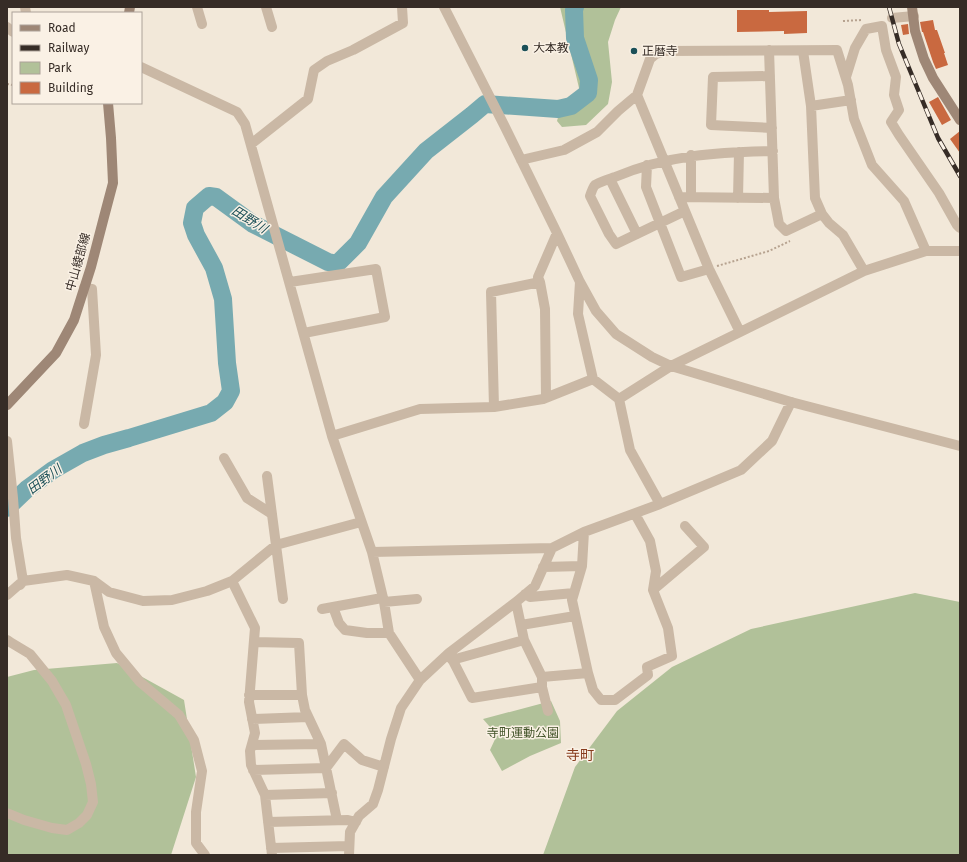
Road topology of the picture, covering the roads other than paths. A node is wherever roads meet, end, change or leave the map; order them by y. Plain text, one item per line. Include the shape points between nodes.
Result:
1 (196, 7) edge
2 (266, 7) edge
3 (402, 7) edge
4 (444, 7) edge
5 (913, 11) edge
6 (892, 18) dead end
7 (202, 24) dead end
8 (272, 27) dead end
9 (769, 50) junction
10 (803, 51) junction
11 (142, 67) edge
12 (770, 76) junction
13 (846, 78) junction
14 (637, 94) junction
15 (851, 100) junction
16 (108, 104) edge
17 (811, 106) junction
18 (960, 120) edge
19 (772, 128) junction
20 (251, 144) junction
21 (773, 151) junction
22 (740, 152) junction
23 (691, 155) junction
24 (521, 160) junction
25 (664, 161) junction
26 (647, 165) junction
27 (610, 179) junction
28 (679, 197) junction
29 (691, 197) junction
30 (738, 198) junction
31 (774, 198) junction
32 (685, 211) junction
33 (822, 214) junction
34 (660, 222) junction
35 (960, 228) edge
36 (557, 233) junction
37 (637, 234) junction
38 (926, 251) junction
39 (960, 251) edge
40 (709, 269) junction
41 (864, 271) junction
42 (290, 282) junction
43 (540, 282) junction
44 (580, 282) junction
45 (84, 288) junction
46 (740, 332) junction
47 (304, 333) junction
48 (671, 366) junction
49 (593, 379) junction
50 (546, 398) junction
51 (619, 399) junction
52 (792, 402) junction
53 (7, 405) edge
54 (494, 407) junction
55 (84, 424) dead end
56 (332, 436) junction
57 (7, 441) edge
58 (960, 446) edge
59 (224, 458) dead end
60 (267, 476) dead end
61 (660, 504) junction
62 (272, 514) junction
63 (635, 514) junction
64 (361, 522) junction
65 (685, 526) dead end
66 (584, 532) junction
67 (16, 538) junction
68 (276, 545) junction
69 (8, 546) edge
70 (552, 548) junction
71 (372, 552) junction
72 (582, 566) junction
73 (543, 567) junction
74 (23, 581) junction
75 (94, 581) junction
76 (232, 581) junction
77 (653, 590) junction
78 (574, 593) junction
79 (525, 594) junction
80 (7, 595) edge
81 (283, 599) dead end
82 (417, 599) dead end
83 (7, 600) edge
84 (383, 600) junction
85 (516, 602) junction
86 (333, 607) junction
87 (322, 609) dead end
88 (575, 616) junction
89 (521, 625) junction
90 (389, 633) junction
91 (7, 640) edge
92 (524, 640) junction
93 (254, 642) junction
94 (450, 656) junction
95 (588, 673) junction
96 (420, 680) junction
97 (542, 682) junction
98 (250, 695) junction
99 (302, 695) junction
100 (548, 711) dead end
101 (308, 717) junction
102 (252, 719) junction
103 (321, 744) junction
104 (252, 745) junction
105 (384, 767) junction
106 (326, 768) junction
107 (253, 770) junction
108 (332, 793) junction
109 (265, 795) junction
110 (7, 813) edge
111 (337, 820) junction
112 (268, 822) junction
113 (356, 822) junction
114 (349, 850) edge
115 (272, 852) edge
116 (205, 855) edge

1 - 7 street
2 - 8 street
3 - 20 street via 404,23 326,61 314,70 308,99
4 - 24 street
5 - 6 street
5 - 18 main road via 915,31 924,59
9 - 10 street
9 - 12 street
9 - 14 street via 665,51 650,59
10 - 13 street via 837,50
10 - 17 street
11 - 20 street via 237,112 245,124
12 - 19 street
12 - 19 street via 713,77 711,125
13 - 15 street
13 - 35 street via 855,48 866,29 882,26 886,50 896,77 894,95 899,110 891,122
14 - 24 street via 597,132 579,143 564,150
14 - 25 street
15 - 17 street
15 - 38 street via 854,119 872,165 904,201
16 - 45 main road, 中山綾部線 via 113,183
17 - 33 street via 815,198
19 - 21 street
20 - 42 street
21 - 22 street
21 - 31 street
22 - 23 street
22 - 30 street
23 - 25 street
23 - 29 street
24 - 36 street
25 - 26 street
25 - 28 street
26 - 27 street
26 - 34 street via 646,187
27 - 37 street
27 - 37 street via 596,185 590,196 596,209 616,244
28 - 29 street
28 - 32 street
29 - 30 street
30 - 31 street
31 - 33 street via 779,224 786,232
32 - 34 street
32 - 40 street
33 - 41 street via 843,235
34 - 37 street
34 - 40 street via 681,278
36 - 43 street via 538,277
36 - 44 street
38 - 39 street
38 - 41 street
40 - 46 street
41 - 46 street
42 - 47 street
42 - 47 street via 376,269 385,317
43 - 50 street via 545,309
43 - 54 street via 491,292
44 - 48 street via 596,310 616,334
44 - 49 street via 578,314
45 - 53 main road, 中山綾部線 via 74,320 56,352
45 - 55 street via 92,289 96,355
46 - 48 street
47 - 56 street
48 - 51 street
48 - 52 street
49 - 50 street
49 - 51 street
50 - 54 street
51 - 61 street via 630,450
52 - 58 street
52 - 61 street via 772,441 741,470
54 - 56 street via 420,409
56 - 64 street
57 - 67 street
59 - 62 street via 247,498
60 - 62 street
61 - 63 street
62 - 68 street
63 - 66 street
63 - 77 street via 650,541 656,571
64 - 68 street
64 - 71 street
65 - 77 street via 704,547
66 - 70 street
66 - 72 street
67 - 69 street
67 - 74 street
68 - 76 street
68 - 81 street
70 - 71 street
70 - 73 street
71 - 84 street
72 - 73 street
72 - 78 street
73 - 79 street via 535,586
74 - 75 street via 67,575
74 - 80 street
74 - 83 street
75 - 76 street via 109,592 143,600 172,600
75 - 116 street via 104,627 116,653 140,682 179,715 194,740 202,771 196,812 196,843
76 - 93 street via 255,628
77 - 95 street via 668,628 672,656 647,667 648,675 614,700 601,700 593,690
78 - 79 street via 530,597
78 - 88 street via 572,600
79 - 85 street
82 - 84 street
84 - 86 street
84 - 90 street
85 - 89 street
85 - 94 street
86 - 87 street
86 - 90 street via 339,623 345,630
88 - 89 street
88 - 95 street
89 - 92 street
90 - 96 street
91 - 110 street via 30,654 52,681 66,705 86,764 93,802 87,815 67,830 52,828
92 - 94 street
92 - 97 street
93 - 98 street
93 - 99 street via 299,643
94 - 96 street
94 - 97 street via 472,698
95 - 97 street
96 - 105 street via 401,708
97 - 100 street
98 - 99 street
98 - 102 street
99 - 101 street
101 - 102 street
101 - 103 street
102 - 104 street via 255,733
103 - 104 street
103 - 106 street
104 - 107 street via 250,751
105 - 106 street via 362,760 344,744
105 - 113 street via 373,804
106 - 107 street
106 - 108 street
107 - 109 street
108 - 109 street
108 - 111 street
109 - 112 street
111 - 112 street
111 - 113 street
112 - 115 street
113 - 114 street via 350,832
114 - 115 street

